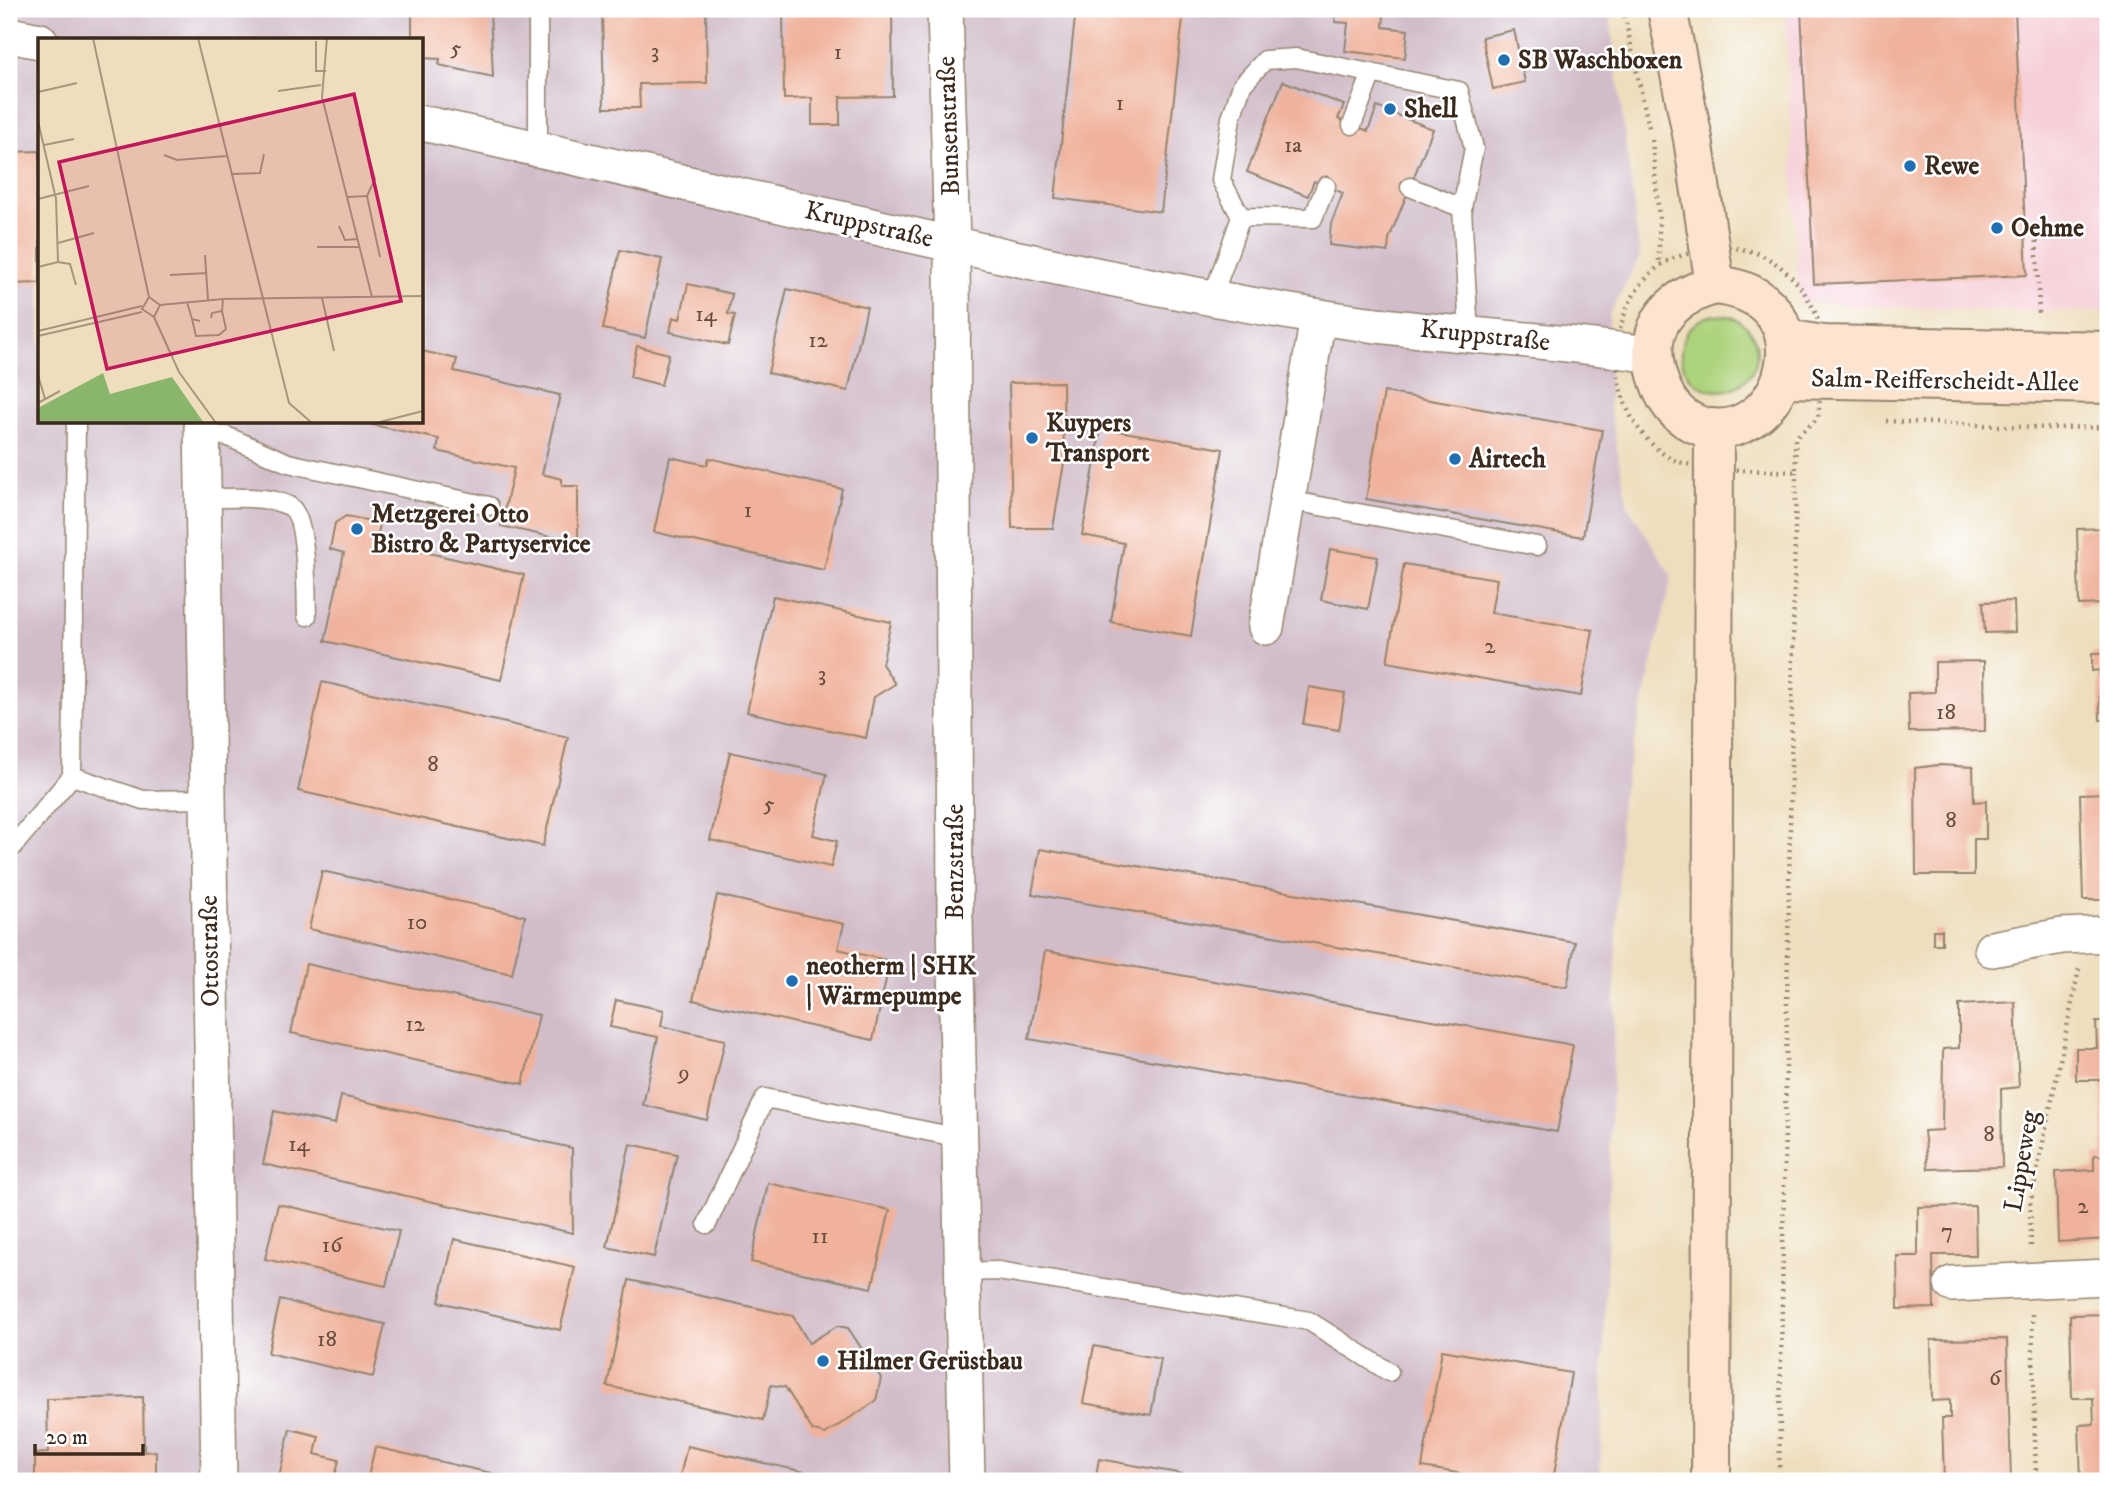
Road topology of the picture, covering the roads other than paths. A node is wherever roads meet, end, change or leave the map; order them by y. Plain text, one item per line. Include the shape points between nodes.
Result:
1 (538, 9) edge
2 (945, 9) edge
3 (1667, 9) edge
4 (9, 35) edge
5 (38, 41) edge
6 (1372, 73) junction
7 (424, 123) edge
8 (1352, 125) dead end
9 (538, 149) junction
10 (1326, 186) dead end
11 (1410, 187) dead end
12 (1462, 208) junction
13 (1241, 217) junction
14 (952, 244) junction
15 (1715, 285) junction
16 (1212, 298) junction
17 (1318, 317) junction
18 (1469, 335) junction
19 (1786, 338) junction
20 (2108, 351) edge
21 (1635, 352) junction
22 (1822, 361) junction
23 (1782, 378) junction
24 (2108, 384) edge
25 (76, 424) edge
26 (202, 428) edge
27 (1714, 430) junction
28 (202, 498) junction
29 (1287, 500) junction
30 (489, 506) dead end
31 (1537, 546) dead end
32 (307, 616) dead end
33 (1266, 627) dead end
34 (72, 776) junction
35 (208, 799) junction
36 (9, 850) edge
37 (2097, 935) edge
38 (1992, 949) dead end
39 (960, 1138) junction
40 (707, 1224) dead end
41 (963, 1272) junction
42 (2108, 1277) edge
43 (1952, 1284) dead end
44 (1389, 1372) dead end
45 (219, 1481) edge
46 (967, 1481) edge
47 (1711, 1481) edge

1 - 9 lane
2 - 14 street, Bunsenstraße
3 - 15 main road
4 - 5 street
6 - 8 lane
6 - 12 lane via 1459,91 1474,148
6 - 13 lane via 1296,58 1265,60 1249,77 1231,118 1221,180
7 - 9 street, Kruppstraße
9 - 14 street, Kruppstraße
10 - 13 lane via 1313,218
11 - 12 lane
12 - 18 lane
13 - 16 lane
14 - 16 street, Kruppstraße
14 - 39 street, Benzstraße
15 - 19 main road via 1739,287 1760,298 1777,316
15 - 21 main road via 1690,292 1669,307
16 - 17 street, Kruppstraße
17 - 18 street, Kruppstraße
17 - 29 street
18 - 21 street, Kruppstraße
19 - 22 main road, Salm-Reifferscheidt-Allee
19 - 23 main road
20 - 22 main road, Salm-Reifferscheidt-Allee
21 - 27 main road via 1684,420
22 - 23 main road, Salm-Reifferscheidt-Allee
22 - 24 main road, Salm-Reifferscheidt-Allee
23 - 27 main road via 1767,405 1742,425
25 - 34 lane
26 - 28 street, Ottostraße
26 - 30 lane via 288,463
27 - 47 main road
28 - 32 lane via 275,501 291,507 301,520
28 - 35 street, Ottostraße
29 - 31 lane
29 - 33 street
34 - 35 lane via 144,800
34 - 36 lane
35 - 45 street, Ottostraße
37 - 38 street via 2062,936
39 - 40 lane via 765,1098
39 - 41 street, Benzstraße
41 - 44 lane via 998,1271 1310,1321
41 - 46 street, Benzstraße
42 - 43 street

